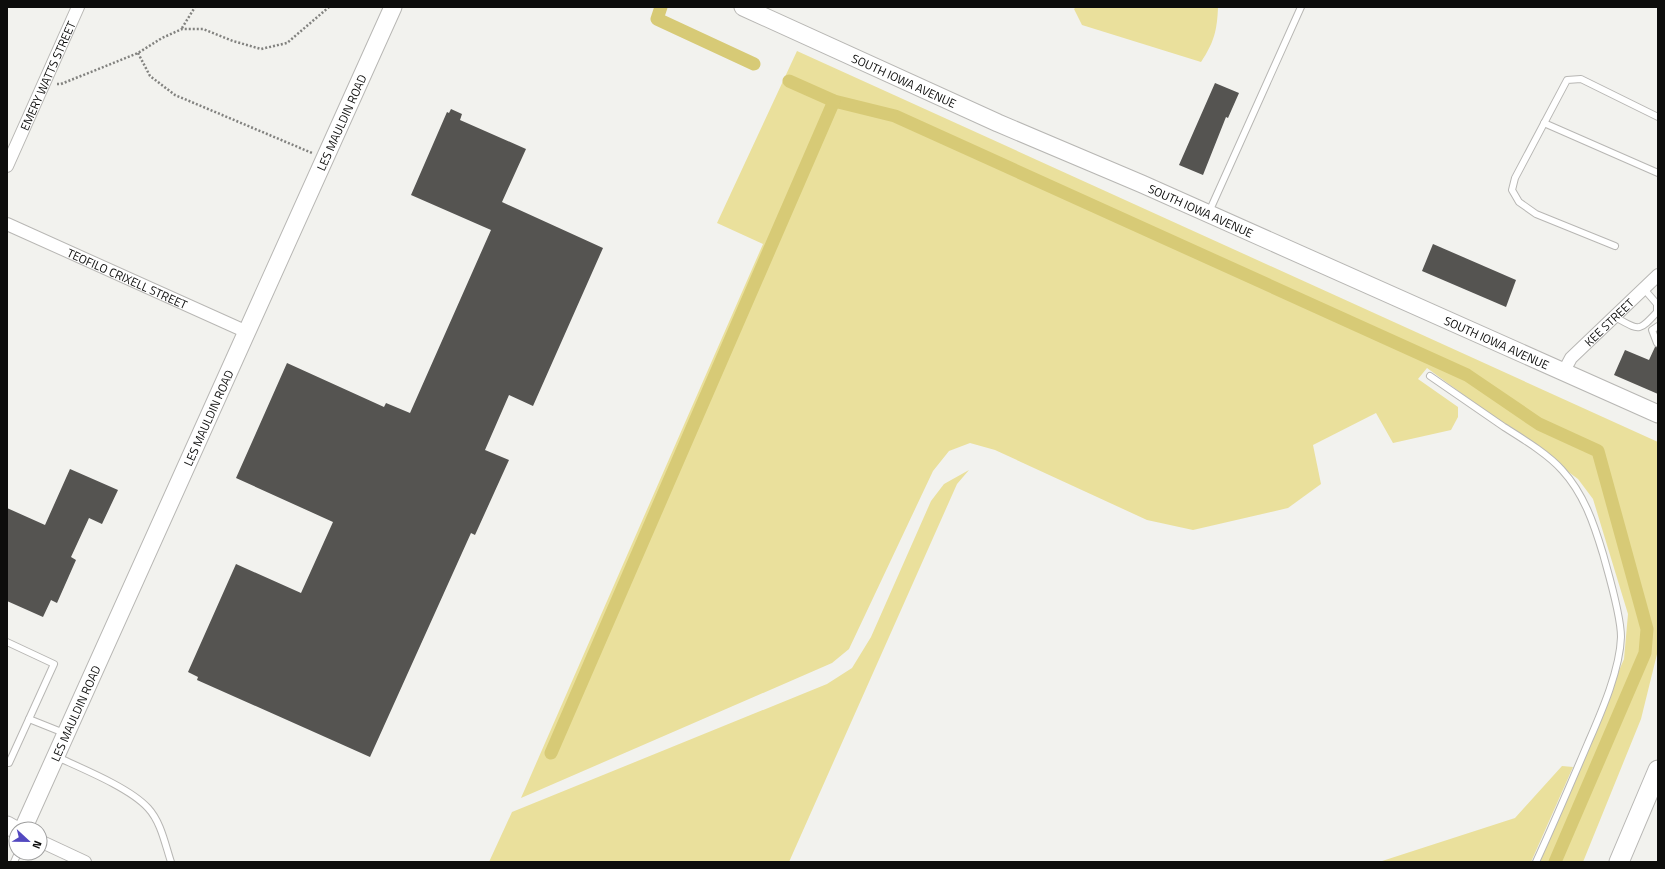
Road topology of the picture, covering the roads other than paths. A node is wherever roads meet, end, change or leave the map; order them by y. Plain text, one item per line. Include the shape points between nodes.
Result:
1 (78, 7) edge
2 (393, 7) edge
3 (744, 7) edge
4 (1301, 7) edge
5 (1658, 117) edge
6 (1544, 123) junction
7 (7, 166) edge
8 (1658, 174) edge
9 (1208, 213) junction
10 (7, 224) edge
11 (1615, 246) dead end
12 (1658, 275) edge
13 (1644, 289) junction
14 (1615, 317) junction
15 (1644, 326) junction
16 (1658, 326) edge
17 (1652, 330) junction
18 (247, 332) junction
19 (1656, 343) dead end
20 (1564, 371) junction
21 (1430, 376) dead end
22 (1658, 414) edge
23 (7, 642) edge
24 (29, 719) junction
25 (66, 734) junction
26 (56, 756) junction
27 (7, 762) edge
28 (1658, 770) edge
29 (27, 821) edge
30 (48, 845) edge
31 (85, 862) edge
32 (171, 862) edge
33 (1536, 862) edge
34 (1619, 862) edge

1 - 7 street, EMERY WATTS STREET
2 - 18 street, LES MAULDIN ROAD
3 - 9 street, SOUTH IOWA AVENUE via 998,122
4 - 9 lane
5 - 6 lane via 1581,80 1567,80
6 - 8 lane
6 - 11 lane via 1515,178 1512,190 1519,202 1536,214
9 - 20 street, SOUTH IOWA AVENUE
10 - 18 street, TEOFILO CRIXELL STREET
12 - 13 street, KEE STREET
13 - 14 street, KEE STREET
13 - 15 lane via 1657,304 1657,312
14 - 15 lane via 1635,328
14 - 20 street, KEE STREET via 1571,358
15 - 17 lane
16 - 17 lane
17 - 19 lane
18 - 25 street, LES MAULDIN ROAD
20 - 22 street, SOUTH IOWA AVENUE
21 - 33 lane via 1530,444 1562,470 1587,508 1618,613 1621,636 1612,679 1598,719
23 - 24 lane via 54,664
24 - 25 lane
24 - 27 lane via 9,763
25 - 26 street, LES MAULDIN ROAD
26 - 29 street, LES MAULDIN ROAD
26 - 32 lane via 130,792 149,808 159,826
28 - 34 main road
30 - 31 street

